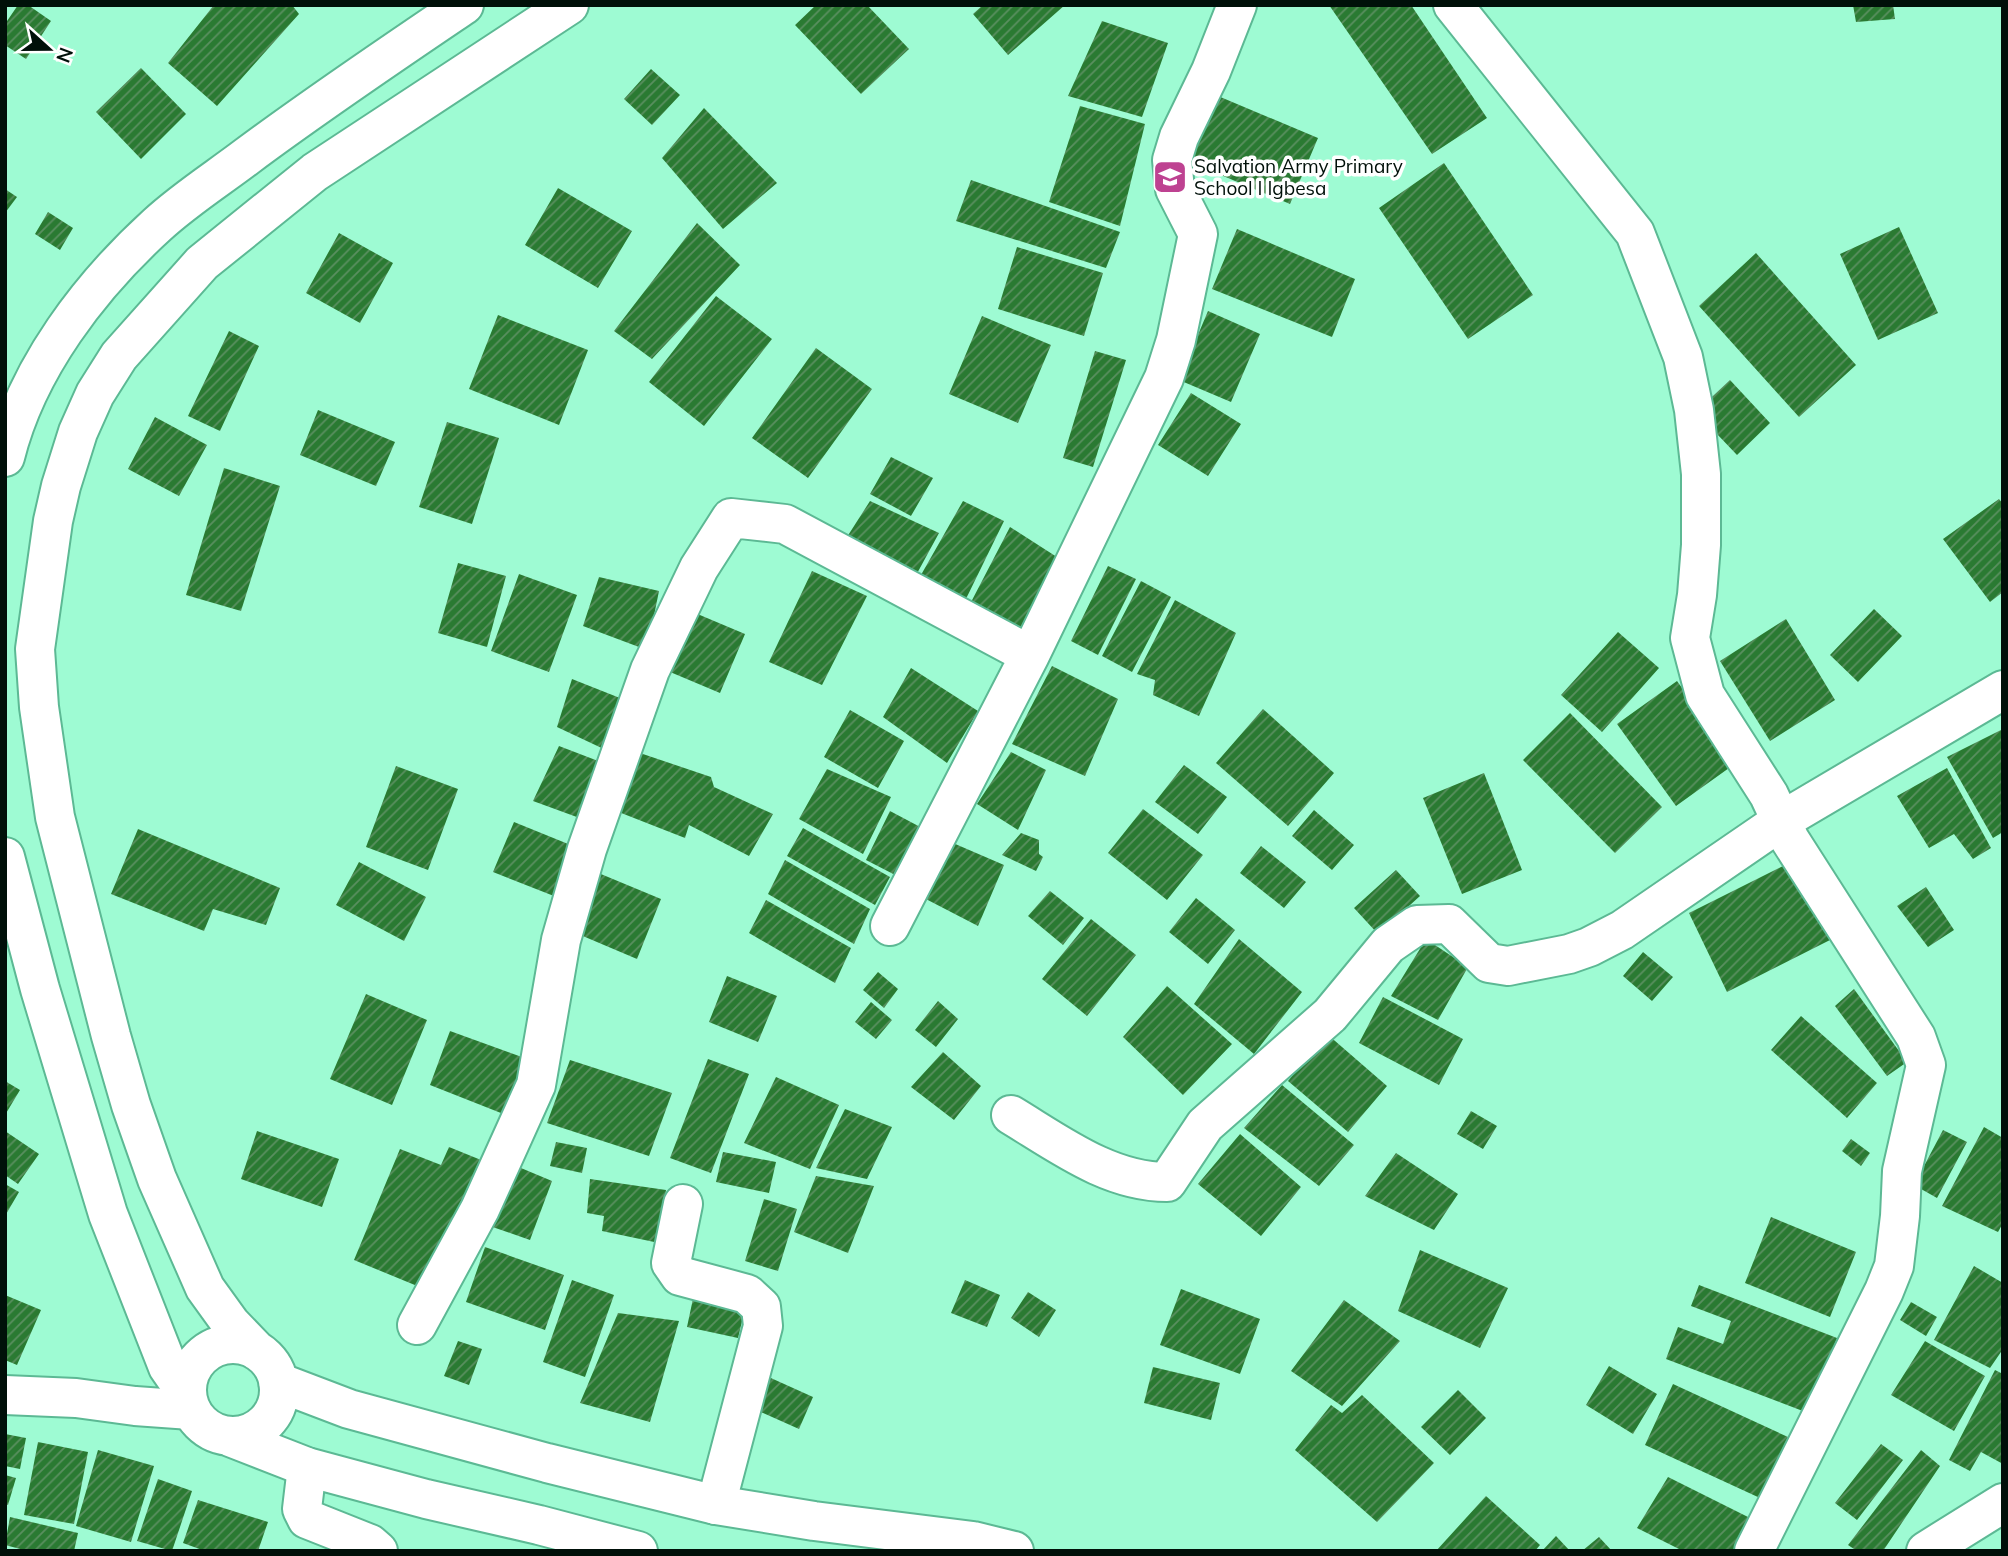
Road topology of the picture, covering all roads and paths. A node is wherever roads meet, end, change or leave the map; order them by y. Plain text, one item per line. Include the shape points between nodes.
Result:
1 (464, 5) edge
2 (569, 5) edge
3 (1237, 5) edge
4 (1452, 5) edge
5 (5, 457) edge
6 (1031, 655) junction
7 (2003, 690) edge
8 (1780, 821) junction
9 (5, 857) edge
10 (890, 926) dead end
11 (1012, 1115) dead end
12 (683, 1204) dead end
13 (417, 1325) dead end
14 (257, 1351) junction
15 (278, 1382) junction
16 (5, 1395) edge
17 (188, 1402) junction
18 (230, 1437) junction
19 (307, 1467) junction
20 (2003, 1503) edge
21 (716, 1505) junction
22 (378, 1551) edge
23 (638, 1551) edge
24 (1014, 1551) edge
25 (1754, 1551) edge
26 (1926, 1551) edge

1 - 5 street via 285,128 158,223 94,289 52,347
2 - 14 street via 315,172 202,263 119,356 95,394 78,432 59,498 35,649 55,817 111,1036 157,1180 205,1288
3 - 6 street via 1172,160 1175,189 1198,234 1170,360
4 - 8 street via 1635,233 1661,297 1683,357 1701,474 1701,545 1690,638 1705,695 1769,795
6 - 10 street
6 - 13 street via 785,524 731,518 699,568 650,670 587,849 561,940 536,1086 480,1209
7 - 8 street
8 - 11 street via 1622,930 1569,954 1508,966 1489,963 1448,924 1417,925 1388,945 1330,1015 1205,1125 1167,1182 1133,1178 1095,1165
8 - 25 street via 1916,1037 1926,1065 1902,1171 1894,1266
9 - 17 street via 108,1214 168,1367
12 - 21 street via 671,1263 680,1276 747,1294 761,1307 763,1326
14 - 15 street via 271,1364
14 - 17 street via 242,1345 209,1350 189,1376
15 - 18 street via 277,1403 267,1420 251,1433
15 - 21 street via 349,1409
16 - 17 street via 135,1406
17 - 18 street via 200,1423
18 - 19 street
19 - 22 street via 302,1509 307,1519
19 - 23 street
20 - 26 street
21 - 24 street via 973,1541

